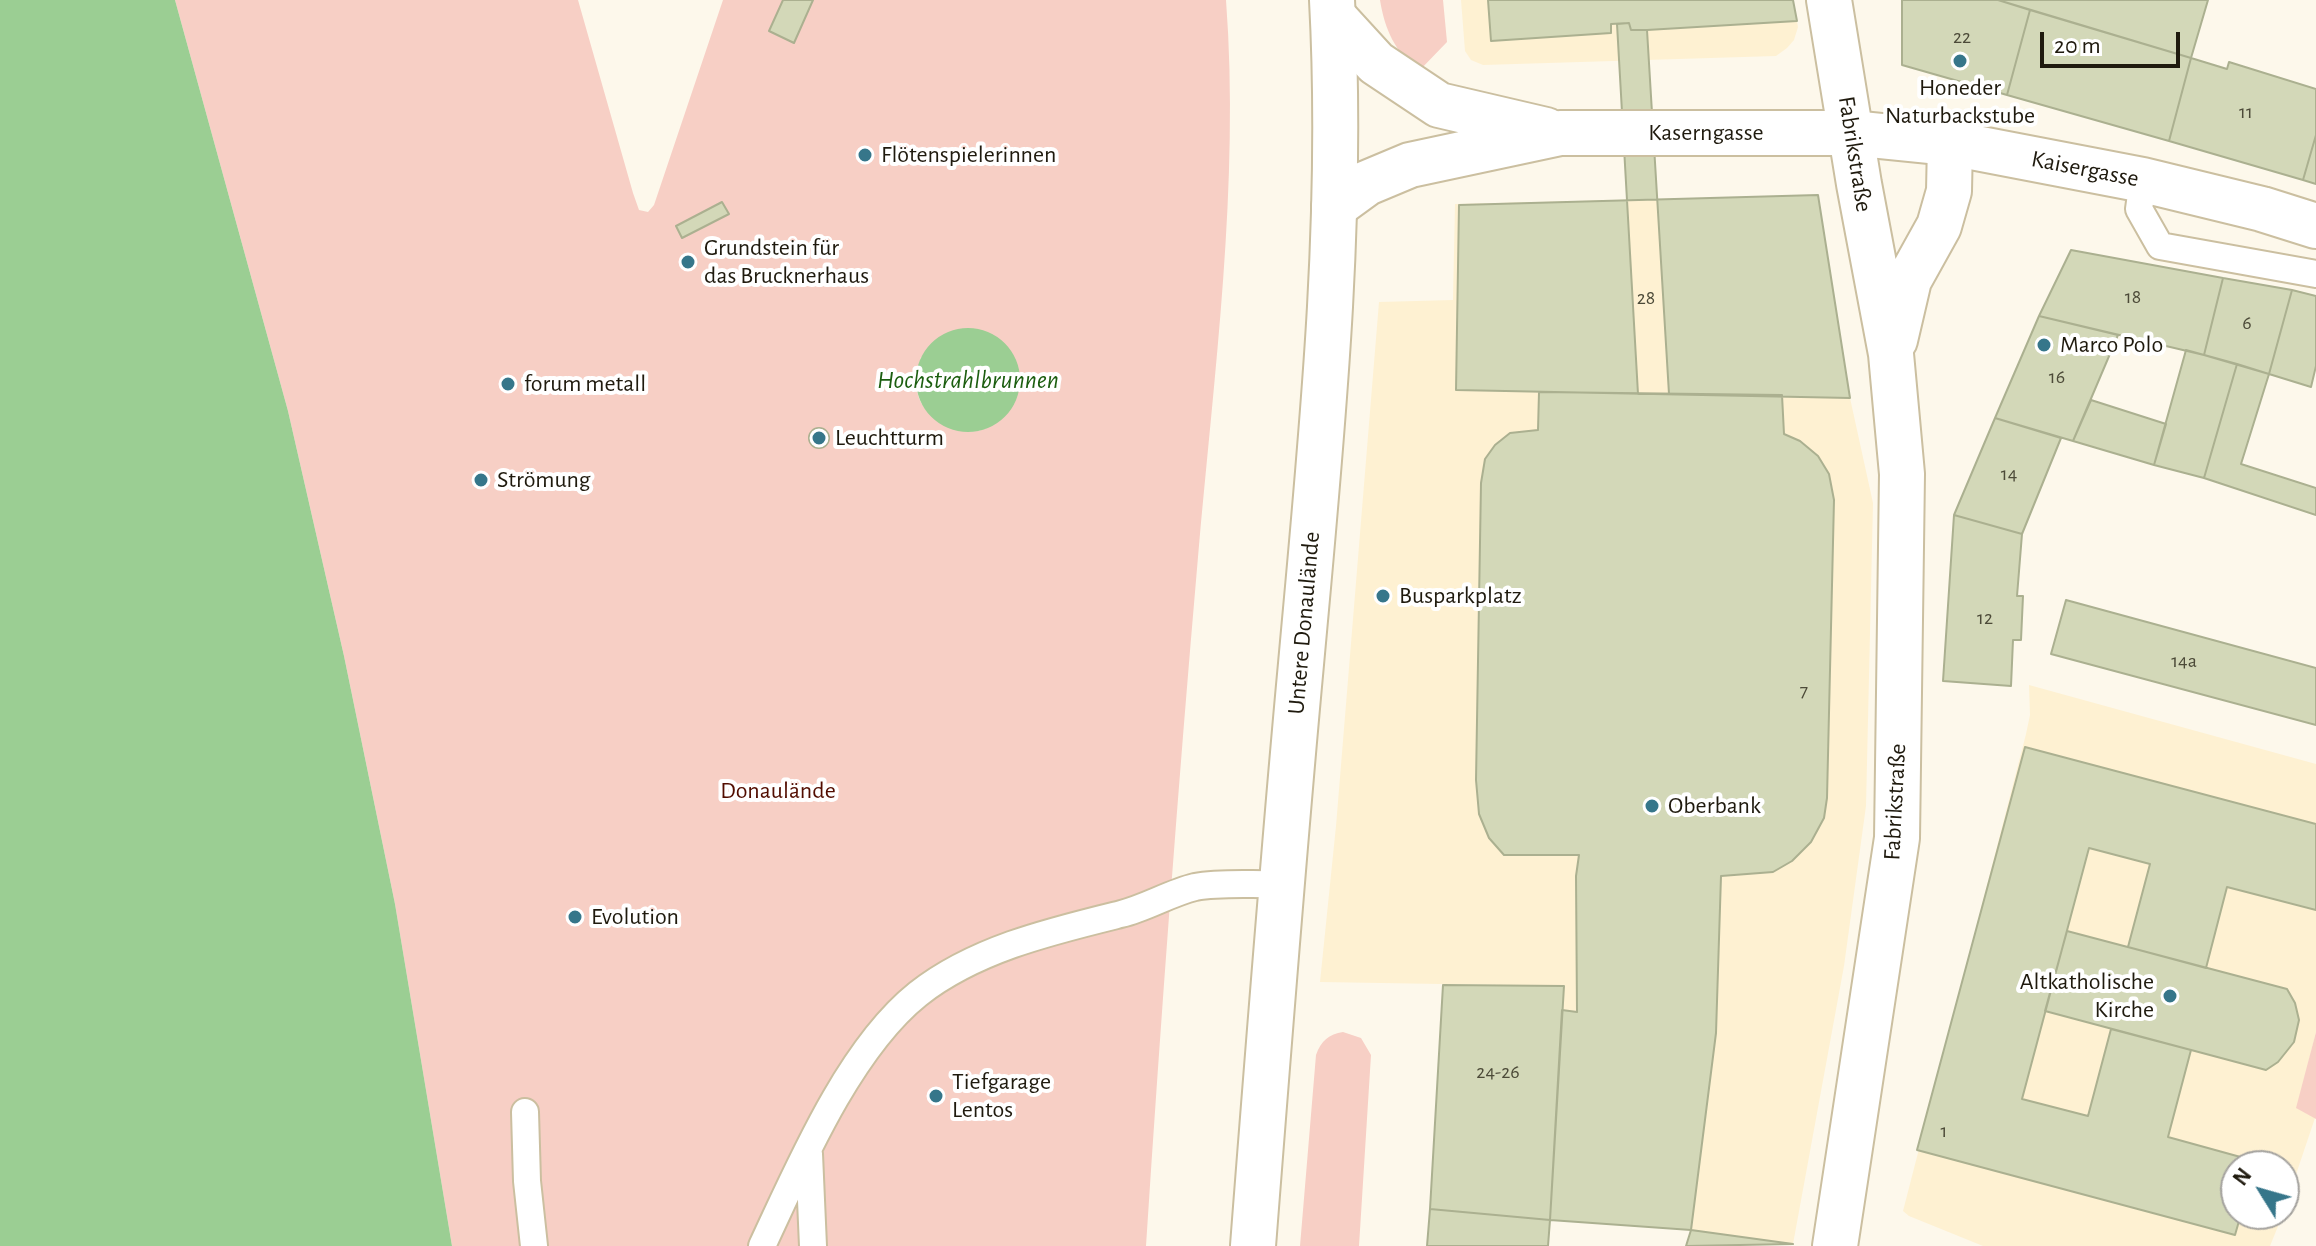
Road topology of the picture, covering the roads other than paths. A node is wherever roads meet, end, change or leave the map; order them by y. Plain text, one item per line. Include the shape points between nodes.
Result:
1 (1829, 0) edge
2 (1332, 8) edge
3 (1560, 133) junction
4 (1851, 133) junction
5 (1950, 143) junction
6 (2143, 180) junction
7 (1334, 207) junction
8 (2316, 226) edge
9 (2316, 274) edge
10 (1891, 354) junction
11 (1281, 884) junction
12 (525, 1112) dead end
13 (809, 1150) junction
14 (1843, 1244) edge
15 (534, 1246) edge
16 (762, 1246) edge
17 (813, 1246) edge
18 (1253, 1246) edge

1 - 4 main road, Fabrikstraße
2 - 3 main road, Kaserngasse via 1376,63 1439,105
2 - 7 main road, Untere Donaulände
3 - 4 main road, Kaserngasse
3 - 7 main road, Kaserngasse via 1410,165 1367,183
4 - 5 main road, Kaisergasse
4 - 10 main road, Fabrikstraße
5 - 6 main road, Kaisergasse
5 - 10 main road, Fabrikstraße via 1949,191 1939,226 1909,280
6 - 8 main road, Kaisergasse
6 - 9 lane via 2139,209 2160,246
7 - 11 main road, Untere Donaulände via 1322,426
10 - 14 main road, Fabrikstraße via 1902,474 1897,838
11 - 13 lane via 1195,887 971,962 902,1010 859,1062
11 - 18 main road, Untere Donaulände
12 - 15 lane
13 - 16 lane
13 - 17 lane

